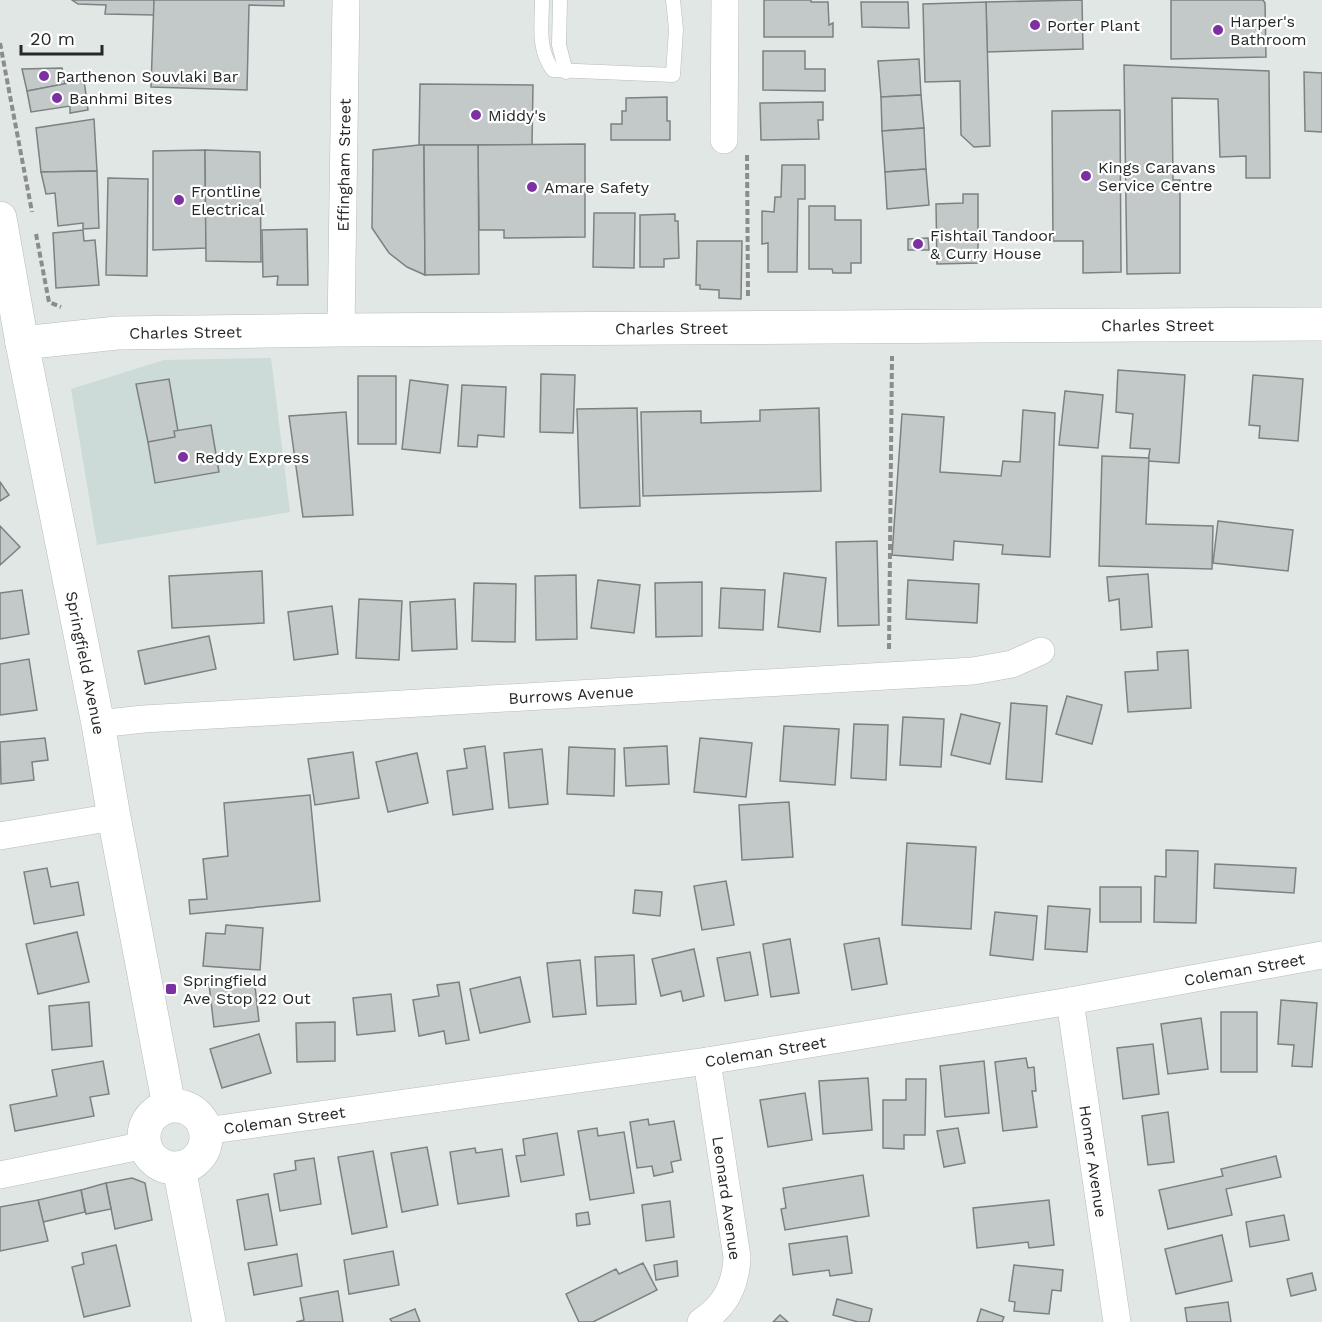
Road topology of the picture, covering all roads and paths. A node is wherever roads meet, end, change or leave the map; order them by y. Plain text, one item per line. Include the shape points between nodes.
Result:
1 (346, 0) edge
2 (542, 0) edge
3 (560, 0) edge
4 (673, 0) edge
5 (725, 0) edge
6 (0, 43) edge
7 (566, 72) junction
8 (735, 147) joint
9 (0, 218) edge
10 (748, 304) dead end
11 (69, 307) dead end
12 (1322, 324) edge
13 (341, 330) junction
14 (22, 343) junction
15 (892, 352) dead end
16 (889, 650) dead end
17 (1041, 651) dead end
18 (98, 724) junction
19 (114, 817) junction
20 (0, 836) edge
21 (1322, 955) edge
22 (1070, 1001) junction
23 (707, 1061) junction
24 (170, 1106) junction
25 (205, 1131) junction
26 (145, 1145) junction
27 (179, 1168) junction
28 (0, 1175) edge
29 (209, 1322) edge
30 (701, 1322) edge
31 (1117, 1322) edge

1 - 13 street, Effingham Street
2 - 7 lane via 545,59 553,70
3 - 7 lane via 559,45
4 - 7 lane via 673,75
5 - 8 street
6 - 11 path via 49,302
8 - 10 path
9 - 14 street, Springfield Avenue
12 - 13 street, Charles Street
13 - 14 street, Charles Street via 117,333
14 - 18 street, Springfield Avenue
15 - 16 path
17 - 18 street, Burrows Avenue via 1012,664 973,671
18 - 19 street, Springfield Avenue
19 - 20 street
19 - 24 street, Springfield Avenue
21 - 22 street, Coleman Street
22 - 23 street, Coleman Street
22 - 31 street, Homer Avenue
23 - 25 street, Coleman Street
23 - 30 street, Leonard Avenue via 737,1257 731,1290 723,1303
24 - 25 street via 188,1109 202,1122
24 - 26 street via 148,1120
25 - 27 street via 197,1158
26 - 27 street via 154,1160
26 - 28 street
27 - 29 street

